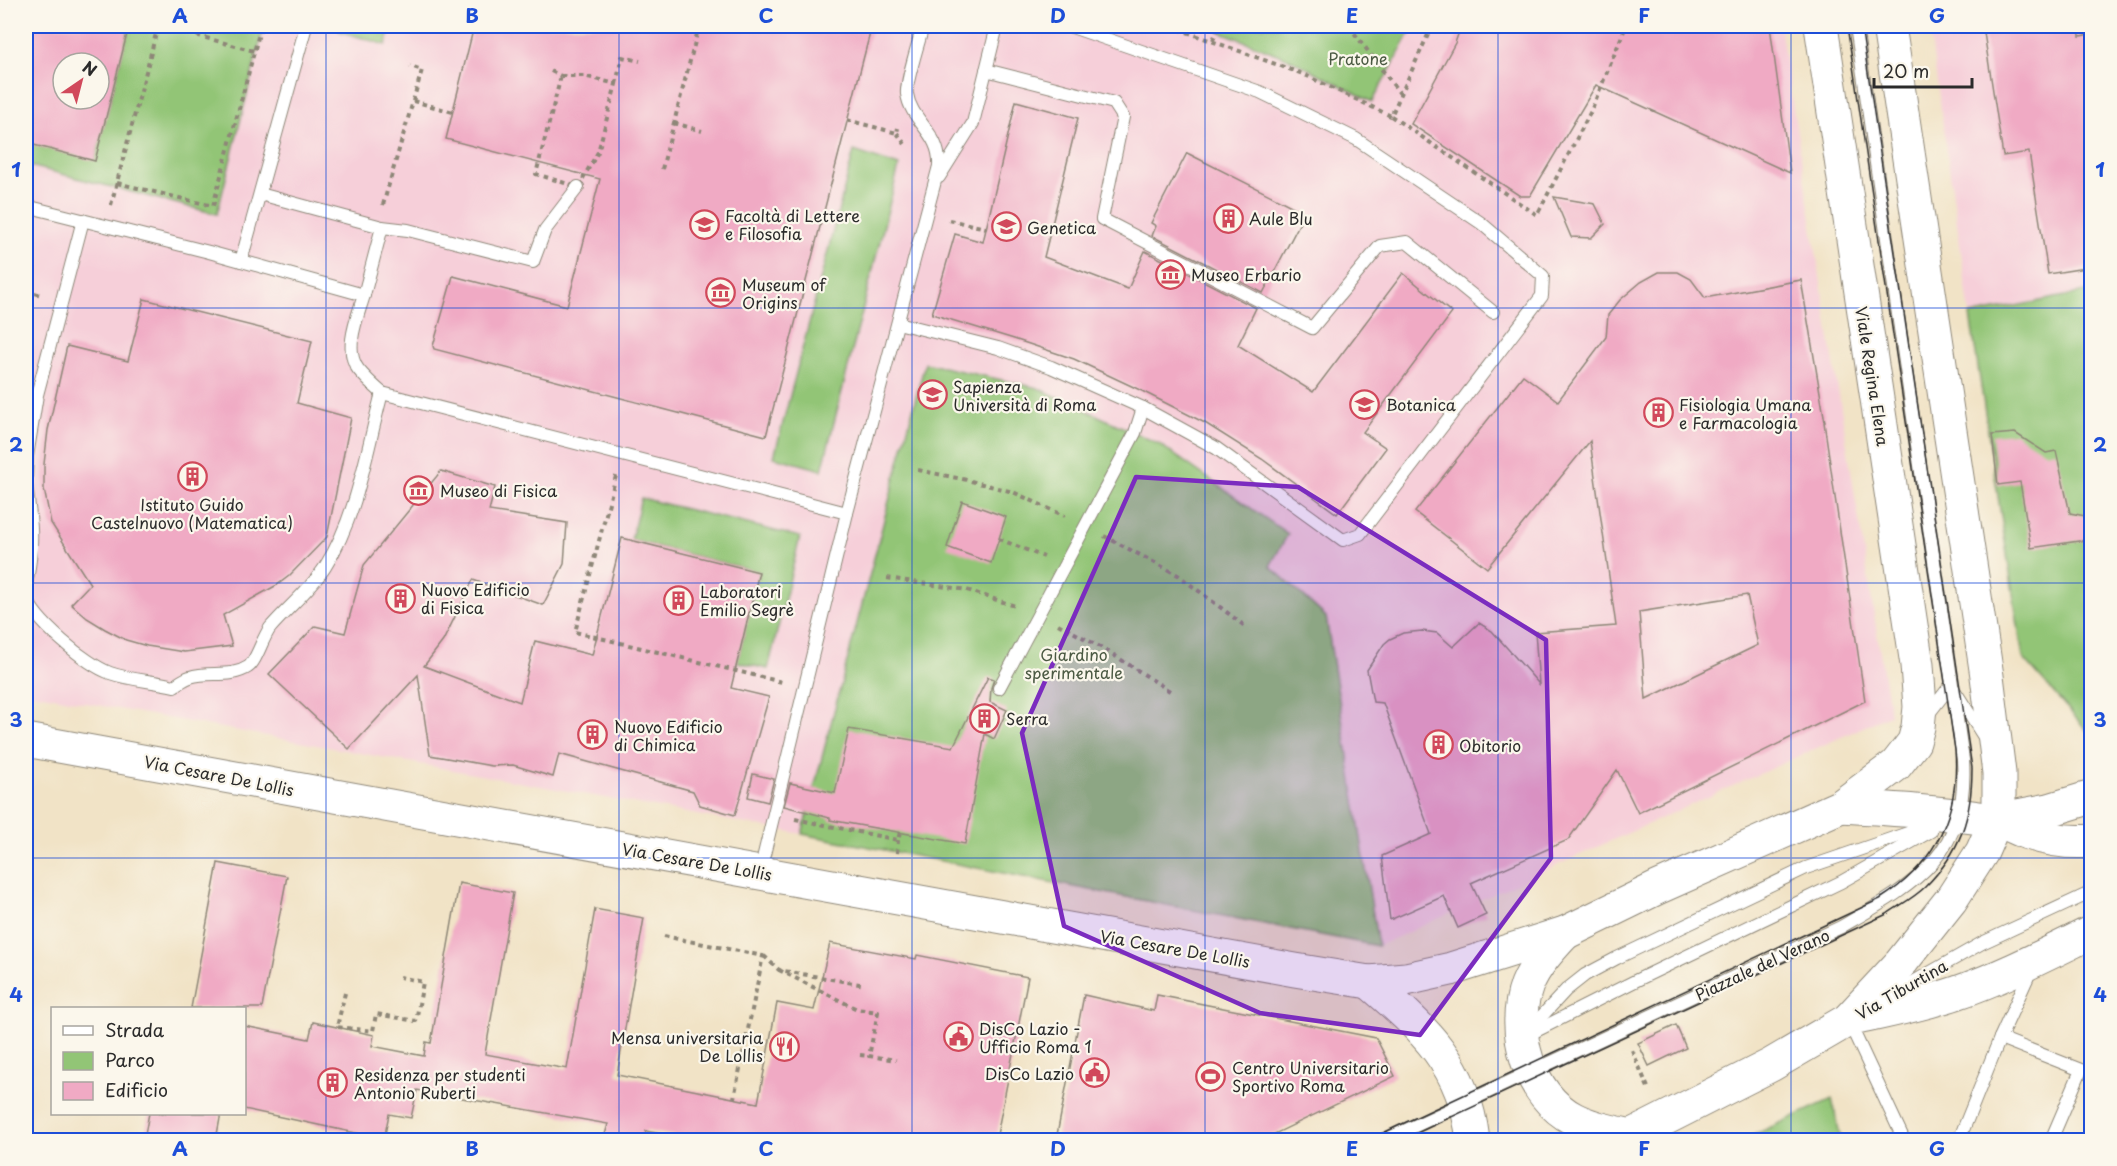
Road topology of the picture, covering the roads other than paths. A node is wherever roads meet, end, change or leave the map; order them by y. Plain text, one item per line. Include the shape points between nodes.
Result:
1 (306, 26) edge
2 (923, 26) edge
3 (998, 26) edge
4 (1070, 26) edge
5 (1821, 26) edge
6 (1856, 26) edge
7 (1889, 26) edge
8 (986, 70) junction
9 (935, 183) junction
10 (578, 187) road end
11 (260, 194) junction
12 (26, 206) edge
13 (82, 220) junction
14 (380, 226) junction
15 (241, 261) junction
16 (364, 295) junction
17 (1493, 312) dead end
18 (898, 323) junction
19 (382, 393) junction
20 (1143, 408) junction
21 (26, 478) edge
22 (26, 485) edge
23 (847, 513) junction
24 (26, 585) edge
25 (26, 596) edge
26 (1951, 685) junction
27 (999, 688) dead end
28 (1918, 727) junction
29 (26, 740) edge
30 (1997, 759) junction
31 (2091, 797) edge
32 (1841, 806) junction
33 (1958, 816) junction
34 (1996, 820) junction
35 (2091, 841) edge
36 (760, 873) junction
37 (2091, 892) edge
38 (2091, 932) edge
39 (1565, 933) junction
40 (2035, 961) junction
41 (1369, 982) junction
42 (1848, 1020) junction
43 (1522, 1038) junction
44 (2000, 1038) junction
45 (1532, 1071) junction
46 (1466, 1102) junction
47 (1629, 1139) edge
48 (1385, 1140) edge
49 (1473, 1140) edge
50 (1904, 1140) edge
51 (1959, 1140) edge
52 (2051, 1140) edge

1 - 11 lane
2 - 9 lane via 906,93 936,144 939,159
3 - 8 lane
4 - 20 lane via 1260,92 1356,139 1481,223 1543,276 1542,296 1360,534 1343,540 1216,448
5 - 28 main road, Viale Regina Elena via 1917,665
6 - 26 lane, Viale Regina Elena
7 - 30 main road
8 - 9 lane via 973,123
8 - 17 lane via 1114,103 1122,117 1102,219 1312,328 1380,246 1407,242
9 - 18 lane
10 - 14 lane via 545,230 533,262
11 - 14 lane
11 - 15 lane
12 - 13 lane
13 - 15 lane
13 - 21 lane via 38,394
14 - 16 lane
15 - 16 lane
16 - 19 lane via 354,329 352,359
18 - 20 lane via 998,348
18 - 23 lane
19 - 23 lane
19 - 25 lane via 354,508 343,534 315,580 266,635 250,666 225,675 191,676 174,686 110,673 65,643 36,616
20 - 27 lane via 1135,433
22 - 24 lane via 33,529
23 - 36 lane
26 - 28 lane
26 - 30 lane
26 - 33 lane, Piazzale del Verano via 1964,776
28 - 32 main road via 1914,742 1900,760
29 - 36 main road, Via Cesare De Lollis
30 - 34 main road via 2000,790
31 - 34 main road
32 - 33 main road
32 - 39 main road
33 - 34 main road
33 - 43 lane via 1841,882
33 - 43 lane via 1806,868 1617,958 1566,990
33 - 45 lane, Piazzale del Verano via 1940,854 1897,894 1840,927
34 - 35 main road via 2051,839
34 - 42 main road via 1982,852 1951,900
36 - 41 main road, Via Cesare De Lollis
37 - 42 lane, Via Tiburtina via 1953,958
38 - 40 main road, Via Tiburtina
39 - 41 main road via 1433,975
39 - 43 main road via 1527,985
40 - 42 main road, Via Tiburtina via 1935,1000
40 - 44 lane
41 - 46 main road via 1411,1018 1440,1051
42 - 47 main road
42 - 50 lane
43 - 45 main road
44 - 51 lane
44 - 52 lane via 2081,1070
45 - 46 lane, Piazzale del Verano
45 - 47 main road via 1546,1095 1565,1114
46 - 48 lane, Piazzale del Verano
46 - 49 main road

